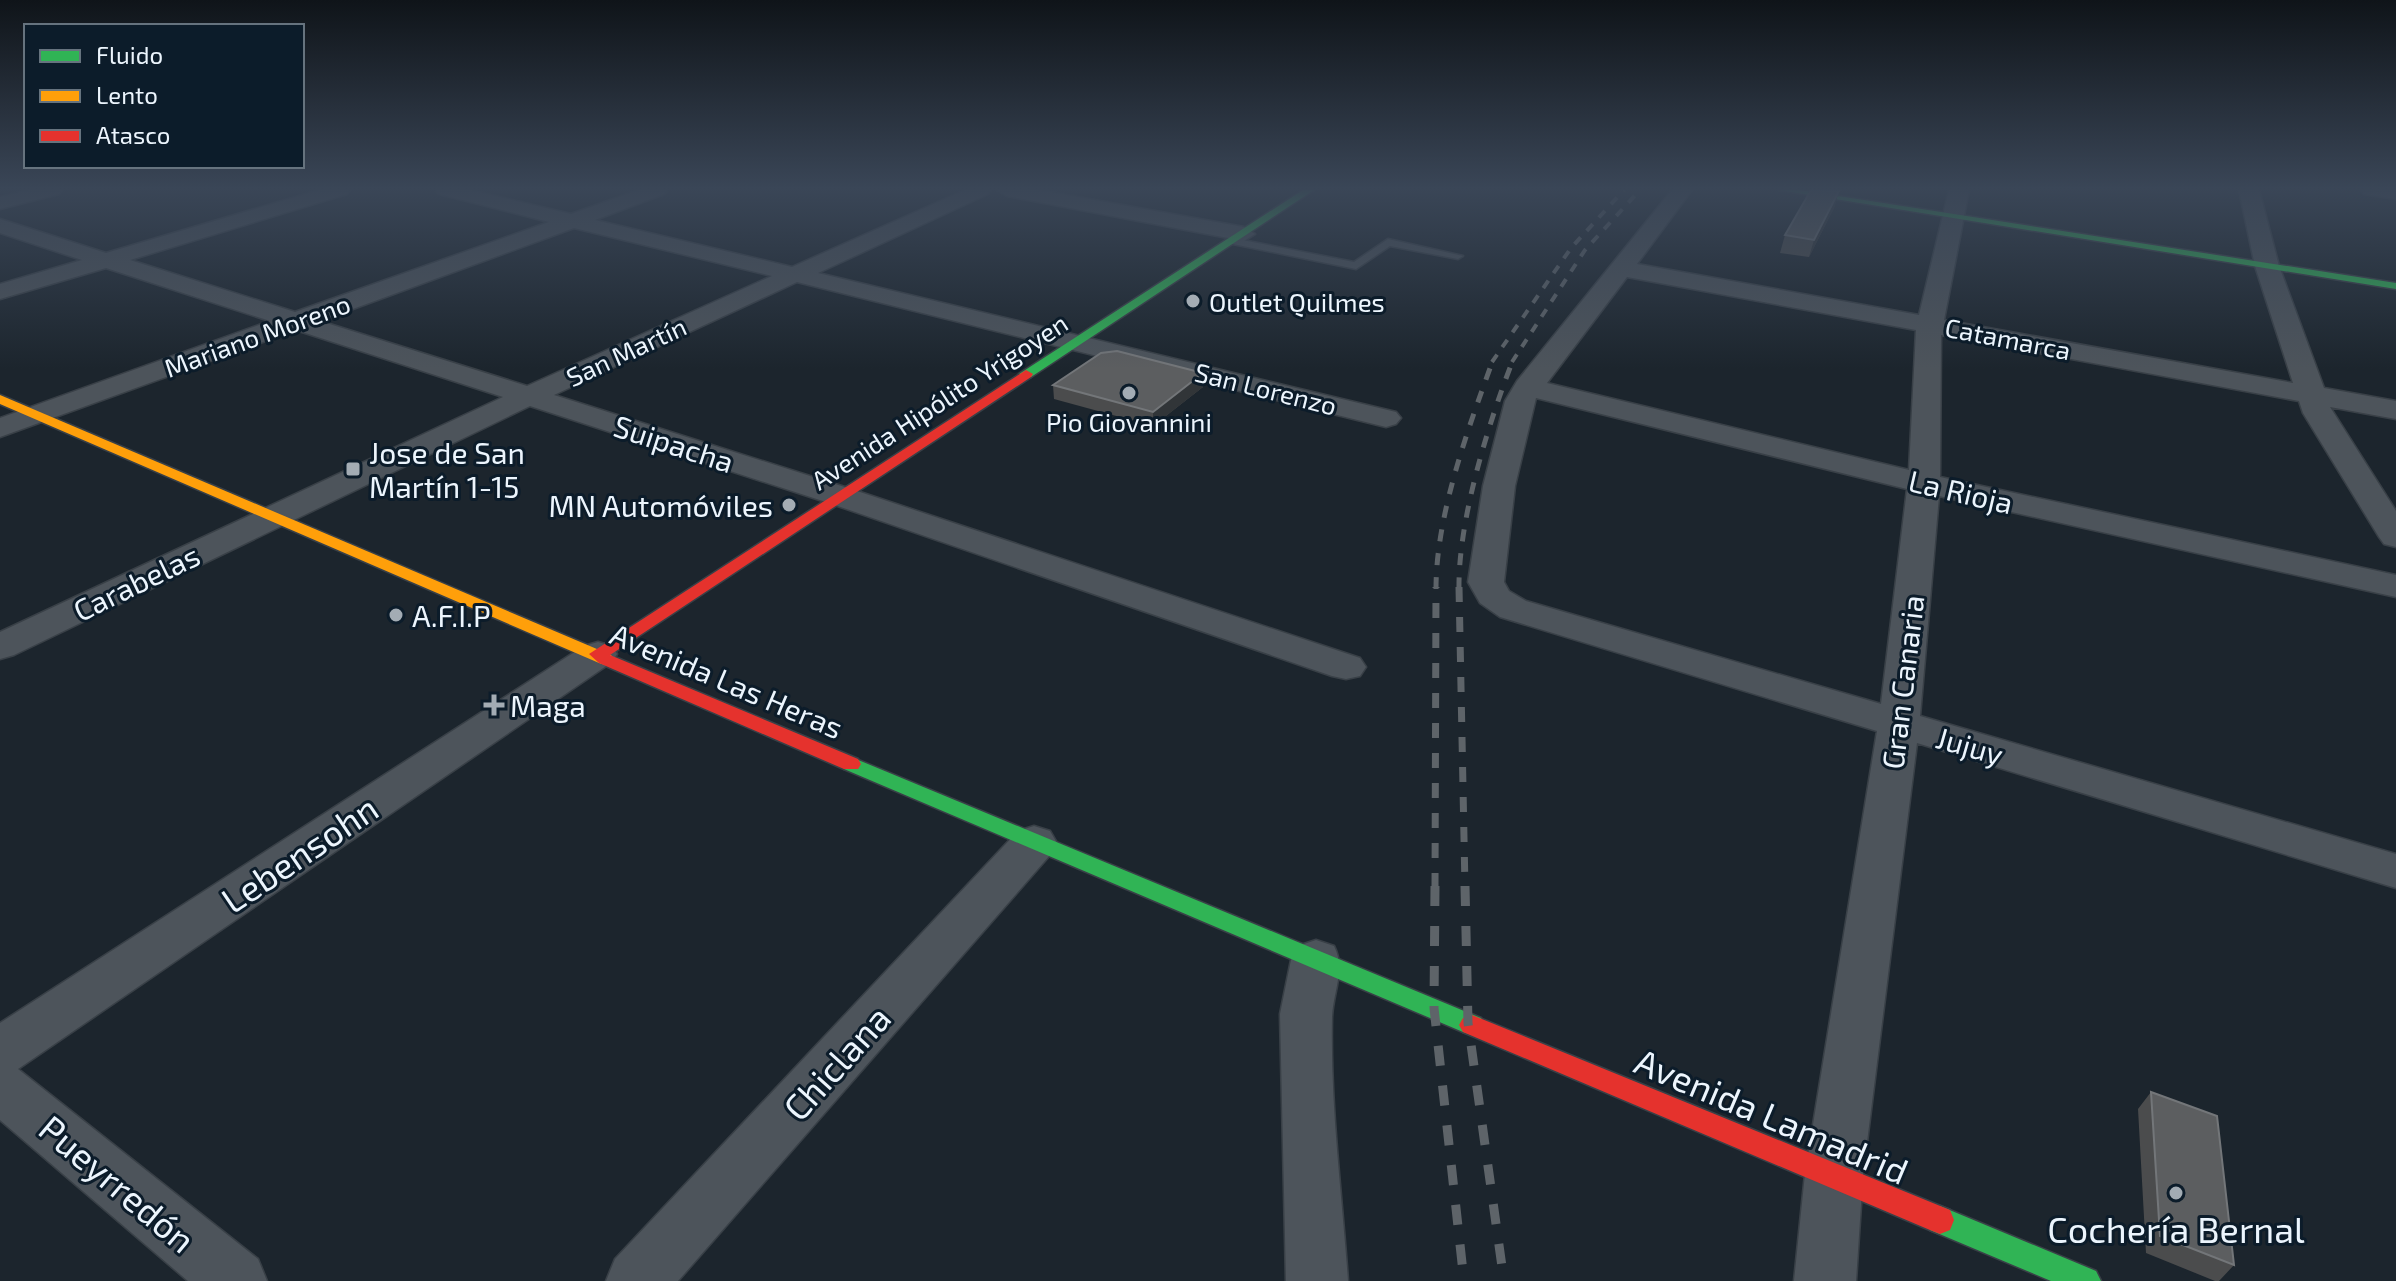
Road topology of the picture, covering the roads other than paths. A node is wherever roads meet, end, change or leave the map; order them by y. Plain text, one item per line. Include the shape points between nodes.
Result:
1 (77, 250) edge
2 (138, 250) edge
3 (491, 250) edge
4 (698, 250) edge
5 (848, 250) edge
6 (1220, 250) edge
7 (1288, 250) edge
8 (1378, 250) edge
9 (1427, 250) edge
10 (1634, 250) edge
11 (1945, 250) edge
12 (2187, 250) edge
13 (2263, 250) edge
14 (1458, 256) dead end
15 (107, 259) junction
16 (2267, 266) junction
17 (1619, 268) junction
18 (796, 273) junction
19 (2396, 286) edge
20 (0, 292) edge
21 (299, 320) junction
22 (1929, 323) junction
23 (1077, 342) junction
24 (1527, 387) junction
25 (2311, 394) junction
26 (528, 396) junction
27 (0, 399) edge
28 (2396, 410) edge
29 (36, 415) junction
30 (1386, 418) dead end
31 (0, 428) edge
32 (1924, 483) junction
33 (840, 496) junction
34 (273, 517) junction
35 (2396, 537) edge
36 (2396, 586) edge
37 (0, 647) edge
38 (598, 654) junction
39 (1346, 667) dead end
40 (1899, 724) junction
41 (1034, 843) junction
42 (2396, 871) edge
43 (1316, 960) junction
44 (1434, 1008) joint
45 (0, 1052) edge
46 (0, 1086) edge
47 (1834, 1174) junction
48 (236, 1281) edge
49 (637, 1281) edge
50 (1317, 1281) edge
51 (1825, 1281) edge
52 (2086, 1281) edge

1 - 15 street, Suipacha
2 - 15 street
3 - 21 street, Mariano Moreno
4 - 18 street, San Lorenzo
5 - 18 street, San Martín
6 - 23 street, Avenida Hipólito Yrigoyen
7 - 8 lane via 1356,266
9 - 14 lane
10 - 17 street
11 - 22 street, Gran Canaria
12 - 16 street
13 - 16 street
15 - 20 street
15 - 21 street, Suipacha
16 - 19 street
16 - 25 street
17 - 22 street, Catamarca
17 - 24 street
18 - 23 street, San Lorenzo
18 - 26 street, San Martín
21 - 26 street, Suipacha
21 - 29 street, Mariano Moreno
22 - 25 street, Catamarca
22 - 32 street, Gran Canaria
23 - 30 street, San Lorenzo
23 - 33 street, Avenida Hipólito Yrigoyen
24 - 32 street, La Rioja
24 - 40 street, Jujuy via 1499,486 1486,582 1500,602
25 - 28 street, Catamarca
25 - 35 street
26 - 33 street, Suipacha
26 - 34 street, San Martín
27 - 29 street, Avenida Las Heras
29 - 31 street, Mariano Moreno
29 - 34 street, Avenida Las Heras
32 - 36 street, La Rioja
32 - 40 street, Gran Canaria
33 - 38 street, Avenida Hipólito Yrigoyen
33 - 39 street, Suipacha
34 - 37 street, Carabelas
34 - 38 street, Avenida Las Heras
38 - 41 street, Avenida Las Heras
38 - 45 street, Lebensohn
40 - 42 street, Jujuy
40 - 47 street, Gran Canaria
41 - 43 street, Avenida Las Heras
41 - 49 street, Chiclana
43 - 44 street, Avenida Las Heras
43 - 50 street via 1306,1014 1306,1072
44 - 47 street, Avenida Lamadrid
46 - 48 street, Pueyrredón
47 - 51 street, Gran Canaria
47 - 52 street, Avenida Lamadrid

